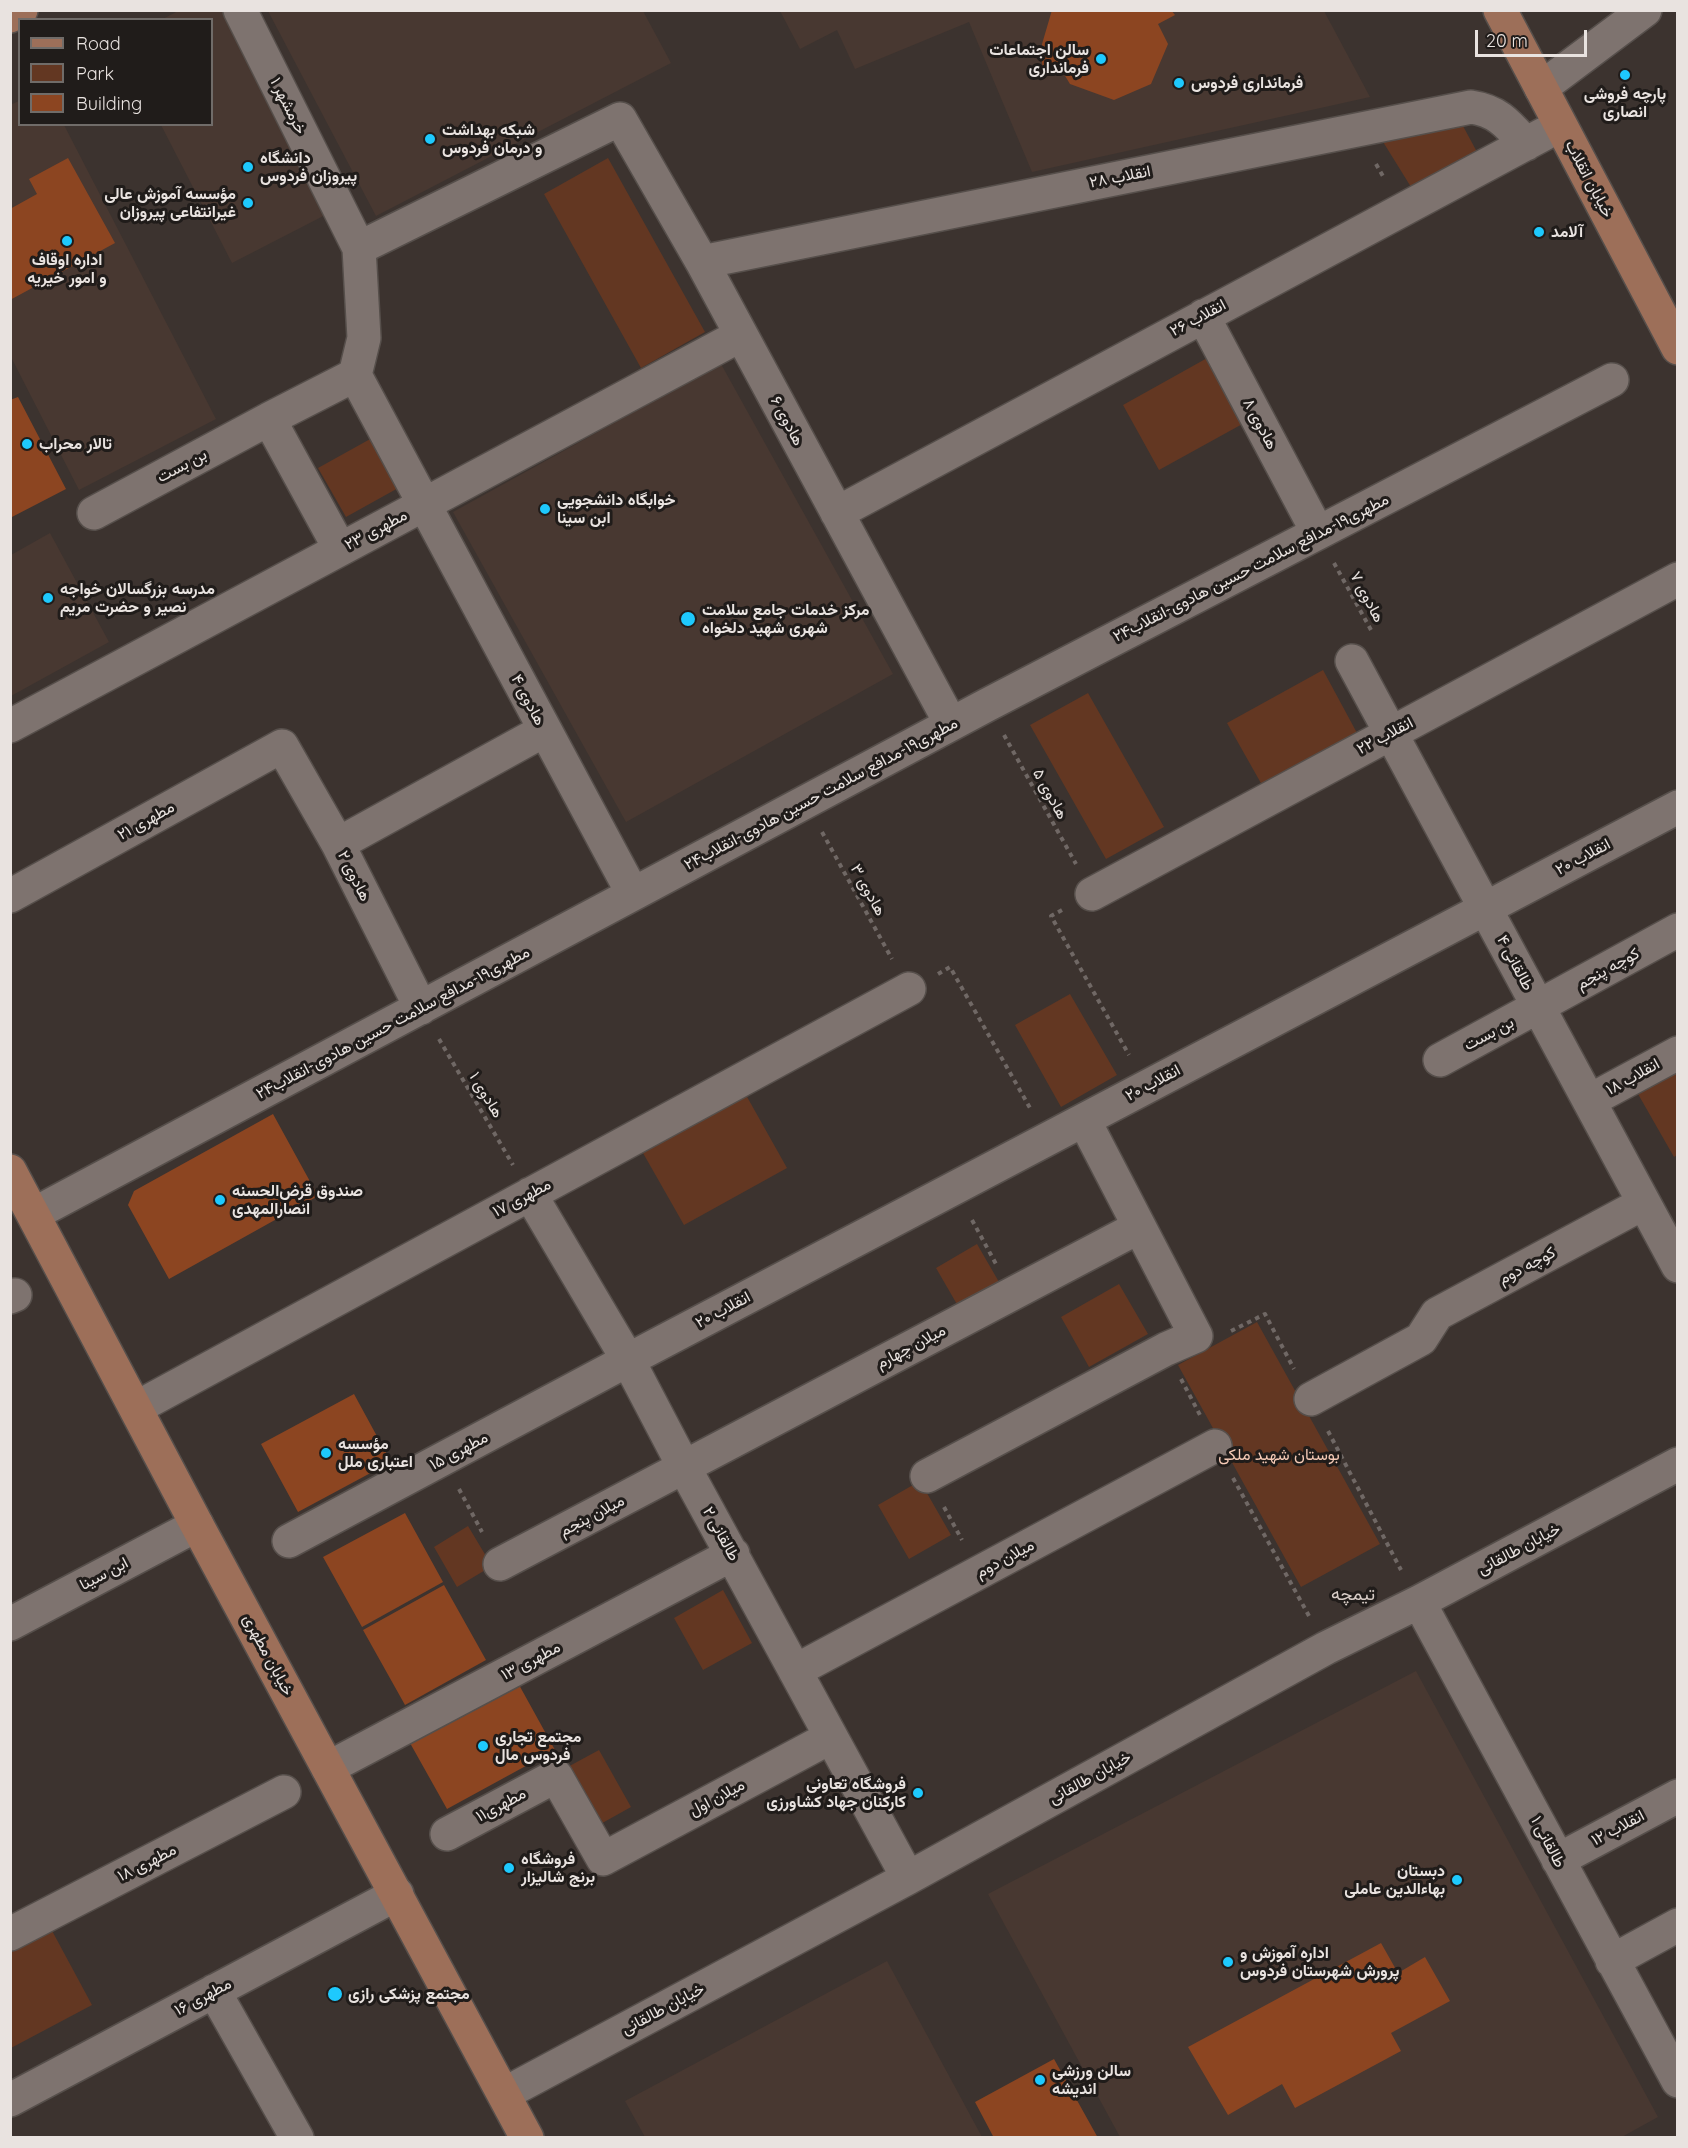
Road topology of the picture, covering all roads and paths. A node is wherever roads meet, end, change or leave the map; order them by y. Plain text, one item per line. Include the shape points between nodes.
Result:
1 (21, 10) edge
2 (240, 10) edge
3 (1500, 10) edge
4 (1645, 10) edge
5 (10, 16) edge
6 (1541, 88) junction
7 (1560, 125) junction
8 (1358, 129) junction
9 (1526, 144) junction
10 (1400, 211) junction
11 (359, 248) junction
12 (702, 262) junction
13 (1203, 316) junction
14 (741, 335) junction
15 (1677, 348) edge
16 (355, 375) junction
17 (1612, 380) dead end
18 (269, 419) junction
19 (423, 505) junction
20 (94, 513) dead end
21 (837, 513) junction
22 (1318, 533) junction
23 (340, 549) junction
24 (1677, 579) edge
25 (1352, 661) joint
26 (987, 705) junction
27 (951, 724) junction
28 (10, 726) edge
29 (545, 730) junction
30 (1390, 734) junction
31 (282, 746) joint
32 (806, 803) junction
33 (1677, 807) edge
34 (338, 844) junction
35 (633, 894) junction
36 (1092, 894) junction
37 (10, 896) edge
38 (1485, 909) junction
39 (1677, 930) edge
40 (909, 989) junction
41 (421, 1008) junction
42 (1538, 1008) junction
43 (1677, 1053) edge
44 (1440, 1060) dead end
45 (1147, 1086) junction
46 (1589, 1101) junction
47 (1084, 1120) junction
48 (1048, 1139) junction
49 (10, 1171) edge
50 (955, 1187) junction
51 (530, 1194) junction
52 (1644, 1203) junction
53 (34, 1214) junction
54 (1139, 1227) junction
55 (1677, 1266) edge
56 (1012, 1293) junction
57 (1166, 1349) junction
58 (628, 1360) junction
59 (1311, 1399) dead end
60 (136, 1408) junction
61 (1215, 1446) junction
62 (443, 1460) junction
63 (1677, 1464) edge
64 (684, 1467) junction
65 (927, 1476) joint
66 (197, 1525) junction
67 (289, 1541) dead end
68 (733, 1554) junction
69 (500, 1564) joint
70 (980, 1572) junction
71 (1419, 1602) junction
72 (10, 1624) edge
73 (1326, 1648) junction
74 (795, 1671) junction
75 (831, 1737) junction
76 (328, 1768) junction
77 (556, 1776) joint
78 (284, 1792) dead end
79 (1677, 1796) edge
80 (447, 1834) dead end
81 (1558, 1860) junction
82 (908, 1878) junction
83 (397, 1894) junction
84 (1677, 1925) edge
85 (10, 1934) edge
86 (1612, 1961) junction
87 (214, 1991) junction
88 (1677, 2081) edge
89 (504, 2094) junction
90 (11, 2098) edge
91 (297, 2138) edge
92 (527, 2138) edge

1 - 5 main road
2 - 11 street, خرمشهر ۱
3 - 6 main road, خیابان انقلاب
4 - 6 street
6 - 7 main road, خیابان انقلاب
7 - 9 street, انقلاب ۲۶
7 - 15 main road, خیابان انقلاب
8 - 9 street, انقلاب ۲۸ via 1471,107 1488,109 1503,119
8 - 10 path
8 - 12 street, انقلاب ۲۸
9 - 10 street, انقلاب ۲۶
10 - 13 street, انقلاب ۲۶
11 - 12 street, هادوی ۶ via 621,119
11 - 16 street, خرمشهر ۱ via 364,338
12 - 14 street, هادوی ۶
13 - 21 street, انقلاب ۲۶
13 - 22 street, هادوی ۸
14 - 19 street, مطهری ۲۳
14 - 21 street, هادوی ۶
16 - 18 street, بن بست
16 - 19 street, هادوی ۴
17 - 22 street, مطهری۱۹-مدافع سلامت حسین هادوی-انقلاب۲۴
18 - 20 street, بن بست
18 - 23 street
19 - 23 street, مطهری ۲۳
19 - 29 street, هادوی ۴
21 - 27 street, هادوی ۶
22 - 25 path, هادوی ۷ via 1379,646
22 - 26 street, مطهری۱۹-مدافع سلامت حسین هادوی-انقلاب۲۴
23 - 28 street, مطهری ۲۳
24 - 30 street, انقلاب ۲۲
25 - 30 street, طالقانی ۴
26 - 27 street, مطهری۱۹-مدافع سلامت حسین هادوی-انقلاب۲۴
26 - 36 path, هادوی ۵
27 - 32 street, مطهری۱۹-مدافع سلامت حسین هادوی-انقلاب۲۴
29 - 34 street
29 - 35 street, هادوی ۴
30 - 36 street, انقلاب ۲۲
30 - 38 street, طالقانی ۴
31 - 34 street, هادوی ۲
31 - 37 street, مطهری ۲۱
32 - 35 street, مطهری۱۹-مدافع سلامت حسین هادوی-انقلاب۲۴
32 - 40 path, هادوی ۳
33 - 38 street, انقلاب ۲۰
34 - 41 street, هادوی ۲
35 - 41 street, مطهری۱۹-مدافع سلامت حسین هادوی-انقلاب۲۴
36 - 45 path via 1051,916
38 - 42 street, طالقانی ۴
38 - 45 street, انقلاب ۲۰
39 - 42 street, کوچه پنجم
40 - 48 path via 950,967
40 - 51 street, مطهری ۱۷
41 - 51 path, هادوی ۱
41 - 53 street, مطهری۱۹-مدافع سلامت حسین هادوی-انقلاب۲۴
42 - 44 street, بن بست
42 - 46 street, طالقانی ۴
43 - 46 street, انقلاب ۱۸
45 - 47 street, انقلاب ۲۰
46 - 52 street, طالقانی ۴
47 - 48 street, انقلاب ۲۰
47 - 54 street
48 - 50 street, انقلاب ۲۰
49 - 53 main road, خیابان مطهری
50 - 56 path
50 - 58 street, انقلاب ۲۰
51 - 58 street, طالقانی ۲
51 - 60 street, مطهری ۱۷
52 - 55 street, طالقانی ۴
52 - 59 street, کوچه دوم via 1437,1314 1421,1339
53 - 60 main road, خیابان مطهری
54 - 56 street, میلان چهارم
54 - 57 street via 1196,1336
56 - 64 street, میلان چهارم
57 - 61 path
57 - 65 street
58 - 62 street, مطهری ۱۵
58 - 64 street, طالقانی ۲
60 - 66 main road, خیابان مطهری
61 - 70 street, میلان دوم
61 - 73 path
62 - 67 street, مطهری ۱۵
62 - 69 path
63 - 71 street, خیابان طالقانی
64 - 68 street, طالقانی ۲
64 - 69 street, میلان پنجم
65 - 70 path
66 - 72 street, ابن سینا
66 - 76 main road, خیابان مطهری
68 - 74 street, طالقانی ۲
68 - 76 street, مطهری ۱۳
70 - 74 street, میلان دوم
71 - 73 street, خیابان طالقانی
71 - 81 street, طالقانی ۱
73 - 82 street, خیابان طالقانی
74 - 75 street, طالقانی ۲
75 - 77 street, میلان اول via 603,1858
75 - 82 street, طالقانی ۲
76 - 83 main road, خیابان مطهری
77 - 80 street, مطهری۱۱
78 - 85 street, مطهری ۱۸
79 - 81 street, انقلاب ۱۲
81 - 86 street, طالقانی ۱
82 - 89 street, خیابان طالقانی
83 - 87 street, مطهری ۱۶
83 - 89 main road, خیابان مطهری
84 - 86 street
86 - 88 street, طالقانی ۱
87 - 90 street, مطهری ۱۶
87 - 91 street
89 - 92 main road, خیابان مطهری

